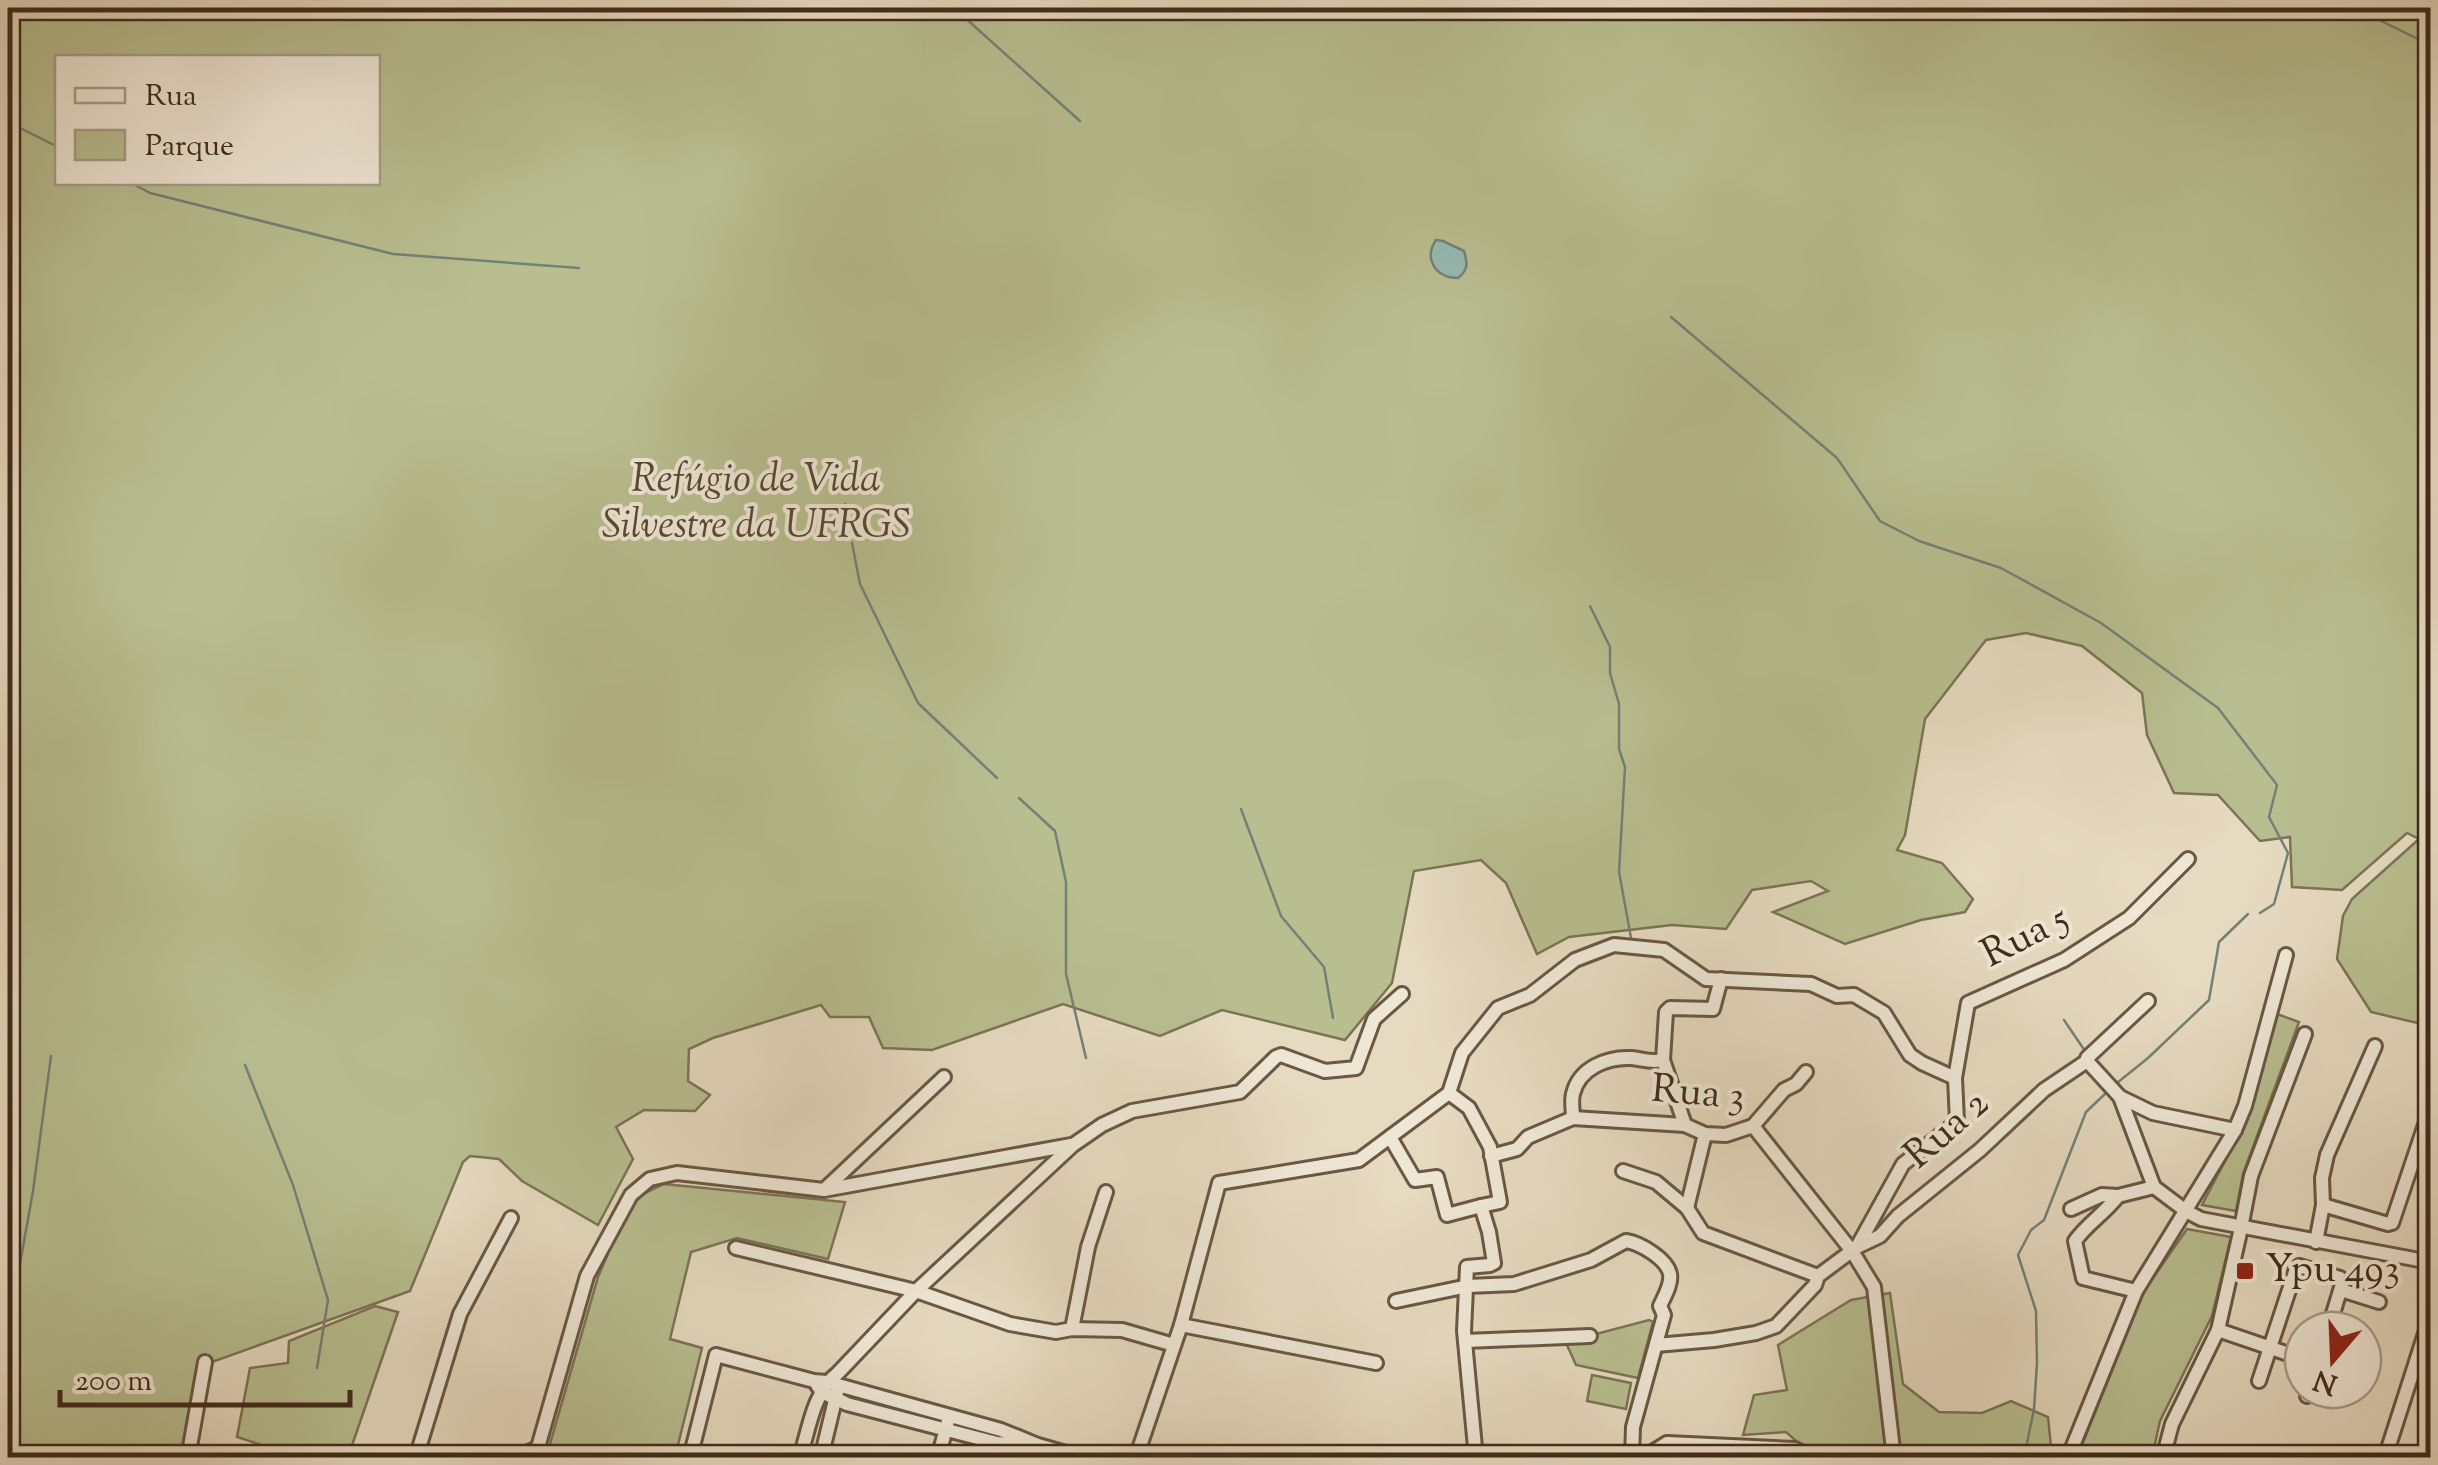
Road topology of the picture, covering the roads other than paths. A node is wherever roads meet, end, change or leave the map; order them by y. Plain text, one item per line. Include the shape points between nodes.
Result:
1 (2188, 859) dead end
2 (2286, 955) dead end
3 (1721, 979) junction
4 (1402, 994) dead end
5 (2148, 1001) dead end
6 (2305, 1034) dead end
7 (2375, 1046) dead end
8 (1663, 1060) junction
9 (2087, 1060) junction
10 (1806, 1072) dead end
11 (944, 1077) dead end
12 (1955, 1078) junction
13 (1448, 1093) junction
14 (2120, 1097) junction
15 (2430, 1110) edge
16 (1572, 1118) junction
17 (1685, 1125) junction
18 (1753, 1126) junction
19 (2236, 1130) junction
20 (1705, 1134) junction
21 (1390, 1136) junction
22 (1073, 1145) junction
23 (1491, 1156) junction
24 (1623, 1170) dead end
25 (2154, 1187) junction
26 (824, 1190) junction
27 (1106, 1192) dead end
28 (2118, 1196) junction
29 (2323, 1205) junction
30 (1482, 1206) junction
31 (1687, 1208) junction
32 (2071, 1209) dead end
33 (2186, 1211) junction
34 (511, 1218) dead end
35 (2242, 1228) junction
36 (2316, 1242) junction
37 (736, 1248) dead end
38 (1855, 1249) junction
39 (2430, 1262) edge
40 (1818, 1276) junction
41 (1468, 1286) junction
42 (2341, 1290) junction
43 (916, 1291) junction
44 (2136, 1291) junction
45 (1396, 1302) dead end
46 (2378, 1302) dead end
47 (2334, 1310) edge
48 (2430, 1318) edge
49 (1181, 1325) junction
50 (1072, 1328) junction
51 (2218, 1330) junction
52 (1590, 1336) dead end
53 (1465, 1341) junction
54 (1174, 1345) junction
55 (1656, 1345) junction
56 (2270, 1348) junction
57 (2283, 1352) edge
58 (205, 1362) dead end
59 (1376, 1363) dead end
60 (2259, 1381) dead end
61 (829, 1386) junction
62 (947, 1423) junction
63 (536, 1453) edge
64 (188, 1458) edge
65 (416, 1458) edge
66 (513, 1458) edge
67 (690, 1458) edge
68 (800, 1458) edge
69 (821, 1458) edge
70 (938, 1458) edge
71 (1083, 1458) edge
72 (1136, 1458) edge
73 (1476, 1458) edge
74 (1632, 1458) edge
75 (1643, 1458) edge
76 (1812, 1458) edge
77 (1894, 1458) edge
78 (2068, 1458) edge
79 (2163, 1458) edge
80 (2386, 1458) edge

1 - 12 street, Rua 5 via 2129,918 2064,960 1968,1003
2 - 19 street
3 - 8 street via 1713,1010 1666,1010
3 - 12 street via 1811,984 1854,996 1884,1012 1910,1055
3 - 13 street via 1706,979 1662,950 1614,944 1575,960 1530,995 1498,1008 1462,1053
4 - 22 street via 1374,1019 1356,1068 1325,1071 1281,1055 1240,1092 1132,1111
5 - 9 street, Rua 2
6 - 35 street via 2250,1176
7 - 29 street via 2327,1155
8 - 16 street via 1606,1060 1595,1066 1573,1093
8 - 17 street
9 - 14 street
9 - 38 street, Rua 2 via 1880,1236
10 - 18 street
11 - 26 street
12 - 38 street, Rua 5 via 1957,1122 1903,1164
13 - 21 street
13 - 23 street via 1469,1108
14 - 19 street via 2153,1113
14 - 25 street
15 - 29 street via 2392,1223
16 - 17 street, Rua 3
16 - 23 street, Rua 3
17 - 20 street, Rua 3
18 - 20 street, Rua 3
18 - 38 street, Rua 3
19 - 33 street
20 - 31 street
21 - 30 street via 1414,1180 1437,1177 1447,1215
21 - 49 street via 1359,1160 1219,1183
22 - 26 street
22 - 43 street
23 - 30 street via 1500,1202
24 - 31 street via 1656,1182
25 - 28 street
25 - 33 street
26 - 63 street via 677,1172 650,1178 630,1195 587,1276
27 - 50 street
28 - 32 street via 2102,1195
28 - 44 street via 2075,1241 2084,1278
29 - 36 street
30 - 41 street via 1494,1263 1467,1266
31 - 40 street via 1702,1233
33 - 35 street
33 - 44 street
34 - 65 street via 460,1314
35 - 36 street
35 - 51 street
36 - 39 street
37 - 43 street
38 - 40 street, Rua 2
38 - 77 street, Rua 3 via 1874,1287
40 - 55 street, Rua 2 via 1776,1326
41 - 45 street
41 - 53 street
41 - 55 street via 1529,1280 1632,1241 1670,1271
42 - 46 street
42 - 47 street
42 - 56 street via 2340,1278 2297,1267
43 - 50 street via 1010,1324 1056,1332
43 - 61 street
44 - 78 street
48 - 80 street
49 - 54 street
49 - 59 street
50 - 54 street via 1122,1330
51 - 56 street
51 - 79 street via 2172,1424
52 - 53 street
53 - 73 street
54 - 72 street
55 - 74 street via 1633,1427
56 - 57 street
56 - 60 street
58 - 64 street
61 - 62 street
61 - 67 street via 716,1354
61 - 68 street
61 - 69 street
62 - 70 street
62 - 71 street via 1002,1430
63 - 66 street
75 - 76 street via 1667,1443 1796,1448

